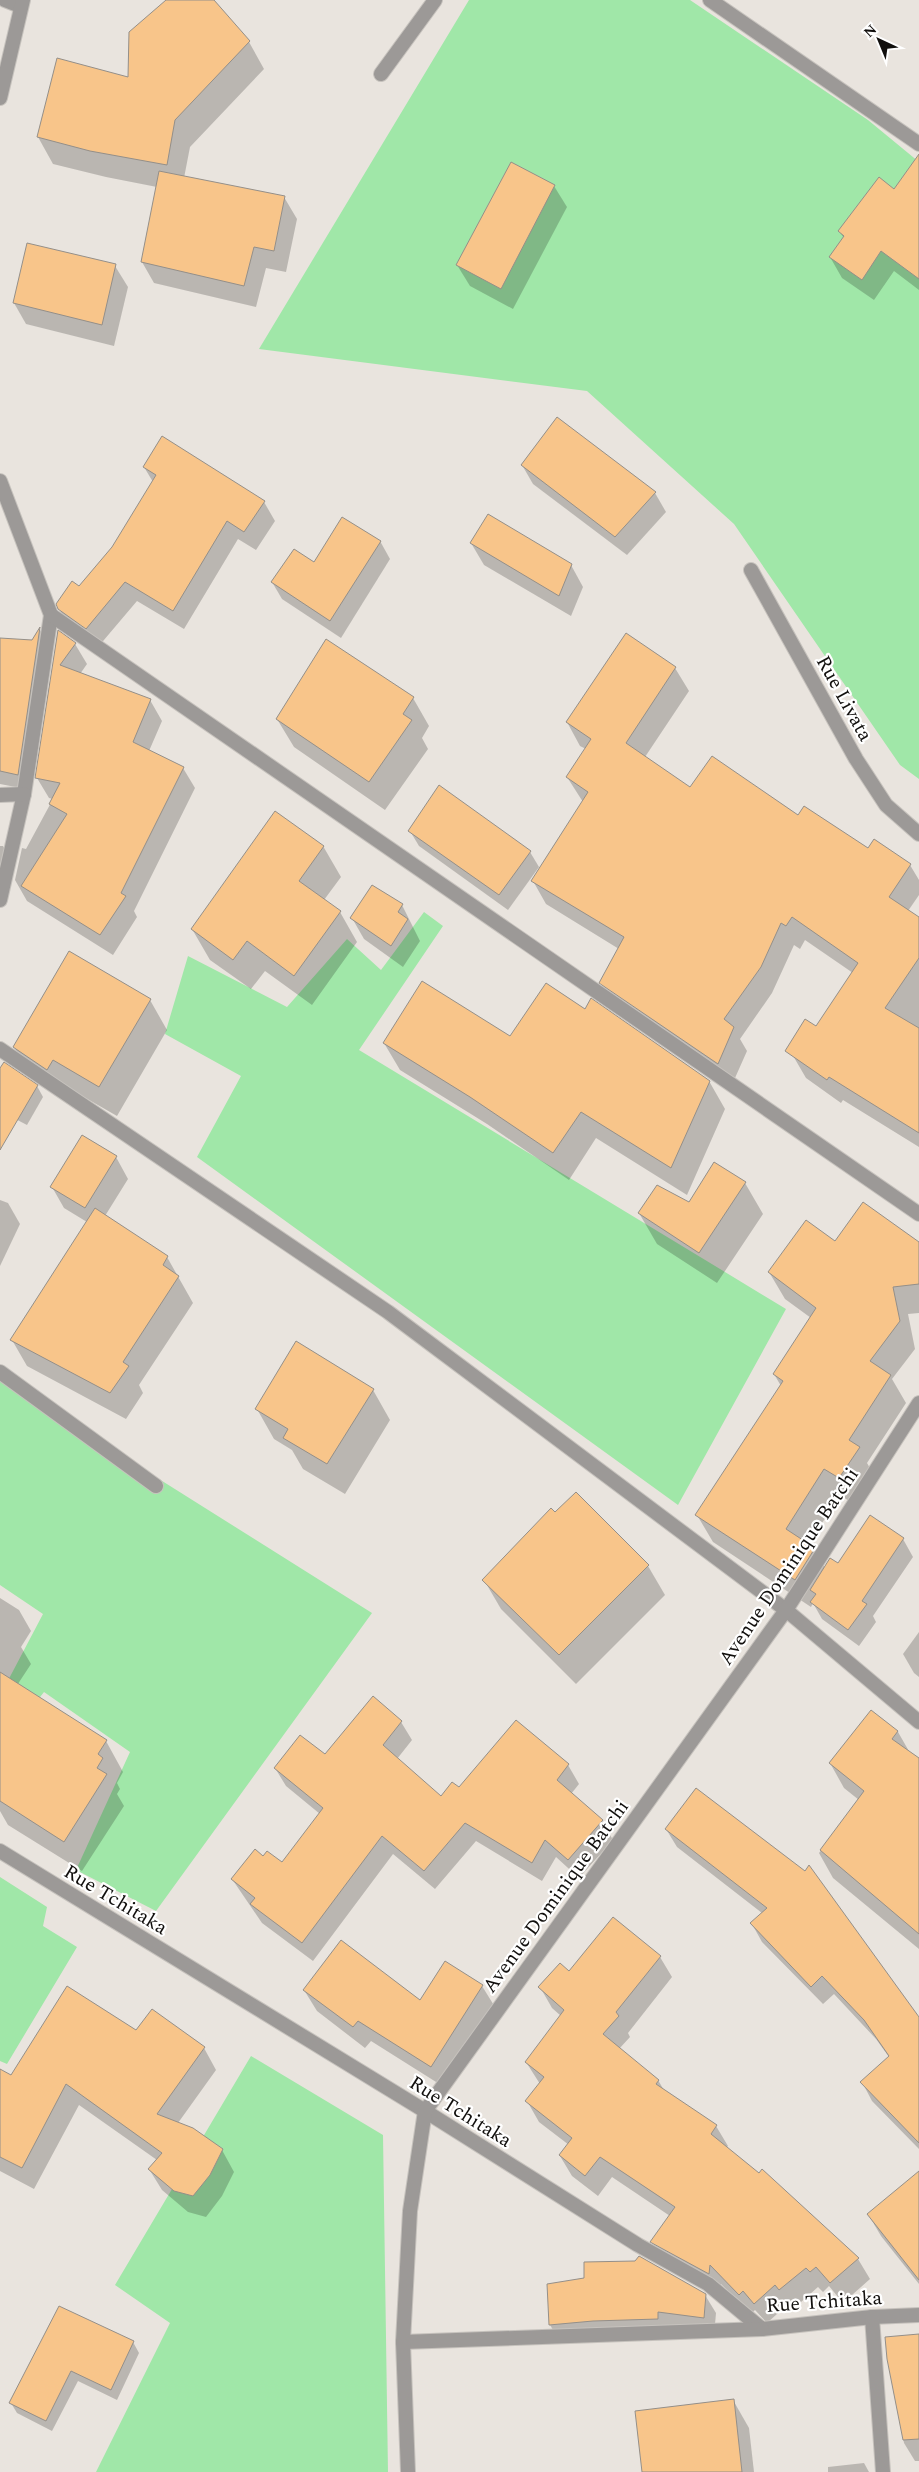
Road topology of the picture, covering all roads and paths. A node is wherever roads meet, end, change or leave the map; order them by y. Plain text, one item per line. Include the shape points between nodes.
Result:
1 (5, 0) edge
2 (435, 0) edge
3 (710, 0) edge
4 (22, 3) edge
5 (381, 74) dead end
6 (0, 98) edge
7 (919, 144) edge
8 (0, 481) edge
9 (750, 570) dead end
10 (51, 615) junction
11 (24, 794) junction
12 (0, 795) edge
13 (919, 834) edge
14 (0, 900) edge
15 (0, 1049) edge
16 (919, 1214) edge
17 (0, 1372) edge
18 (919, 1403) edge
19 (156, 1486) dead end
20 (786, 1610) junction
21 (919, 1722) edge
22 (0, 1851) edge
23 (425, 2112) junction
24 (919, 2315) edge
25 (872, 2317) junction
26 (762, 2329) junction
27 (403, 2342) junction
28 (408, 2472) edge
29 (883, 2472) edge

1 - 4 street
2 - 5 street
3 - 7 street
4 - 6 street
8 - 10 street
9 - 13 street, Rue Livata via 856,759 886,805
10 - 11 street
10 - 16 street
11 - 12 street
11 - 14 street
15 - 20 street via 388,1312
17 - 19 street
18 - 20 street, Avenue Dominique Batchi
20 - 21 street
20 - 23 street, Avenue Dominique Batchi
22 - 23 street, Rue Tchitaka
23 - 26 street, Rue Tchitaka via 638,2245 708,2284
23 - 27 street, Avenue Dominique Batchi via 410,2211
24 - 25 street, Rue Tchitaka
25 - 26 street, Rue Tchitaka
25 - 29 street
26 - 27 street
27 - 28 street, Avenue Dominique Batchi

